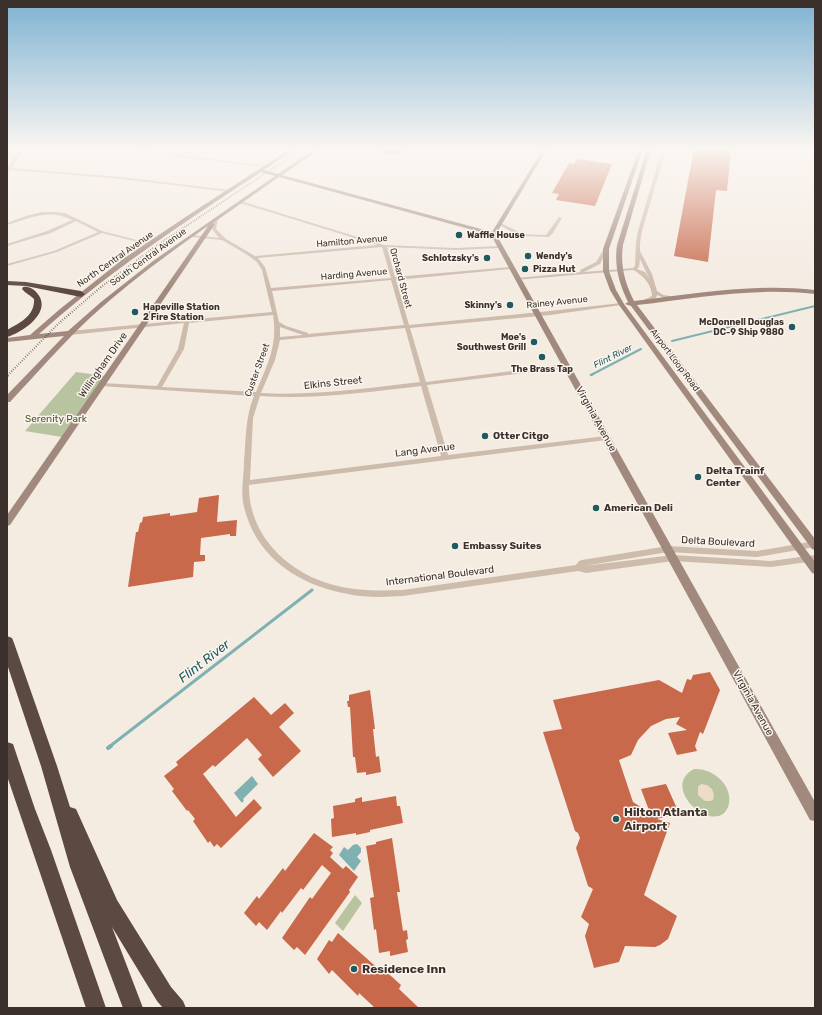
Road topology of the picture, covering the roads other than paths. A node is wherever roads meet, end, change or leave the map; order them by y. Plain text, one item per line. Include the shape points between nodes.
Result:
1 (222, 196) edge
2 (249, 196) edge
3 (354, 196) edge
4 (516, 196) edge
5 (624, 196) edge
6 (635, 196) edge
7 (650, 196) edge
8 (241, 202) junction
9 (560, 218) dead end
10 (75, 220) junction
11 (216, 220) junction
12 (499, 223) junction
13 (7, 224) edge
14 (101, 232) junction
15 (493, 234) junction
16 (519, 234) junction
17 (192, 236) junction
18 (204, 237) junction
19 (221, 238) junction
20 (8, 243) edge
21 (150, 244) junction
22 (384, 246) junction
23 (499, 247) junction
24 (606, 249) junction
25 (638, 252) junction
26 (254, 257) junction
27 (7, 265) edge
28 (511, 268) junction
29 (619, 269) junction
30 (634, 269) junction
31 (606, 271) junction
32 (562, 275) junction
33 (393, 279) junction
34 (517, 279) junction
35 (7, 283) edge
36 (7, 287) edge
37 (26, 289) junction
38 (269, 290) junction
39 (655, 292) junction
40 (815, 292) edge
41 (78, 296) junction
42 (677, 298) junction
43 (644, 302) junction
44 (632, 303) junction
45 (621, 304) junction
46 (275, 313) junction
47 (537, 314) junction
48 (187, 322) junction
49 (277, 323) junction
50 (143, 326) junction
51 (407, 326) junction
52 (70, 333) junction
53 (7, 334) edge
54 (310, 335) junction
55 (32, 337) junction
56 (277, 339) junction
57 (7, 340) edge
58 (566, 366) junction
59 (423, 383) junction
60 (102, 386) junction
61 (158, 389) junction
62 (257, 396) junction
63 (7, 400) edge
64 (606, 438) junction
65 (445, 458) junction
66 (246, 484) junction
67 (9, 520) edge
68 (815, 545) edge
69 (798, 548) junction
70 (671, 554) junction
71 (811, 559) edge
72 (815, 570) edge
73 (7, 643) edge
74 (7, 750) edge
75 (49, 766) junction
76 (815, 816) edge
77 (96, 1008) edge
78 (134, 1008) edge
79 (176, 1008) edge

1 - 21 main road, North Central Avenue
2 - 8 main road, South Central Avenue
3 - 15 main road
4 - 12 main road
5 - 24 main road, Airport Loop Road
6 - 29 main road, Airport Loop Road via 620,245
7 - 25 street via 640,231
8 - 11 main road, South Central Avenue
8 - 22 street, Orchard Street
9 - 16 street via 547,236
10 - 13 street via 64,214 50,213 30,216
10 - 14 street
10 - 20 street via 48,232
11 - 17 main road, South Central Avenue
11 - 18 main road, Willingham Drive
11 - 19 street via 214,229
12 - 15 main road
12 - 16 street
14 - 21 street
14 - 27 street via 78,243
15 - 16 street
15 - 23 main road, Virginia Avenue
17 - 18 street, Custer Street
17 - 52 main road, South Central Avenue via 133,278
18 - 19 street, Custer Street
18 - 50 main road, Willingham Drive
19 - 26 street, Custer Street
21 - 41 main road, North Central Avenue
22 - 23 street, Hamilton Avenue via 456,249
22 - 26 street, Hamilton Avenue
22 - 33 street, Orchard Street
23 - 28 main road, Virginia Avenue
24 - 31 main road, Airport Loop Road
24 - 32 street, Airport Loop Road via 601,260 593,266
25 - 30 street via 637,267
25 - 39 street
26 - 38 street, Custer Street via 262,266
28 - 33 street, Harding Avenue
28 - 34 main road, Virginia Avenue
29 - 30 street
29 - 31 street
29 - 44 main road, Airport Loop Road via 622,285
30 - 39 street via 643,273
31 - 32 street
31 - 45 main road, Airport Loop Road
32 - 34 street
33 - 38 street, Harding Avenue
33 - 51 street, Orchard Street
34 - 47 main road, Virginia Avenue
35 - 41 highway via 26,284
36 - 37 highway
37 - 41 highway
37 - 53 highway via 36,295 38,308 31,318
38 - 46 street, Custer Street
39 - 42 street via 662,296
39 - 43 street via 654,297
40 - 42 main road, Rainey Avenue via 764,288
41 - 55 main road, North Central Avenue
42 - 43 main road, Rainey Avenue
43 - 44 main road, Rainey Avenue
44 - 45 main road, Rainey Avenue
44 - 68 main road, Airport Loop Road
45 - 47 street, Rainey Avenue
45 - 69 main road, Airport Loop Road
46 - 48 street
46 - 49 street, Custer Street
47 - 51 street, Rainey Avenue
47 - 58 main road, Virginia Avenue
48 - 50 street
48 - 61 street via 181,350
49 - 54 street, Rainey Avenue
49 - 56 street, Custer Street
50 - 52 street
50 - 60 main road, Willingham Drive
51 - 54 street, Rainey Avenue
51 - 59 street, Orchard Street
52 - 55 main road
52 - 63 main road, South Central Avenue
54 - 56 street, Rainey Avenue
55 - 57 main road
56 - 62 street, Custer Street
58 - 59 street, Elkins Street
58 - 64 main road, Virginia Avenue
59 - 62 street, Elkins Street via 308,395
59 - 65 street, Orchard Street
60 - 61 street, Elkins Street
60 - 67 main road, Willingham Drive
61 - 62 street, Elkins Street
62 - 66 street, Custer Street via 250,418
64 - 65 street, Lang Avenue
64 - 70 main road, Virginia Avenue
65 - 66 street, Lang Avenue
66 - 70 street, International Boulevard via 250,518 268,549 282,563 300,575 348,591 375,594 403,593 578,568 586,570
68 - 69 street, Delta Boulevard
69 - 70 street, Delta Boulevard via 757,554
69 - 71 main road, Airport Loop Road
70 - 71 street, Delta Boulevard via 751,564
70 - 76 main road, Virginia Avenue
71 - 72 main road, Airport Loop Road
73 - 75 highway
74 - 77 highway
75 - 78 highway via 79,867
75 - 79 highway via 110,907 164,994

